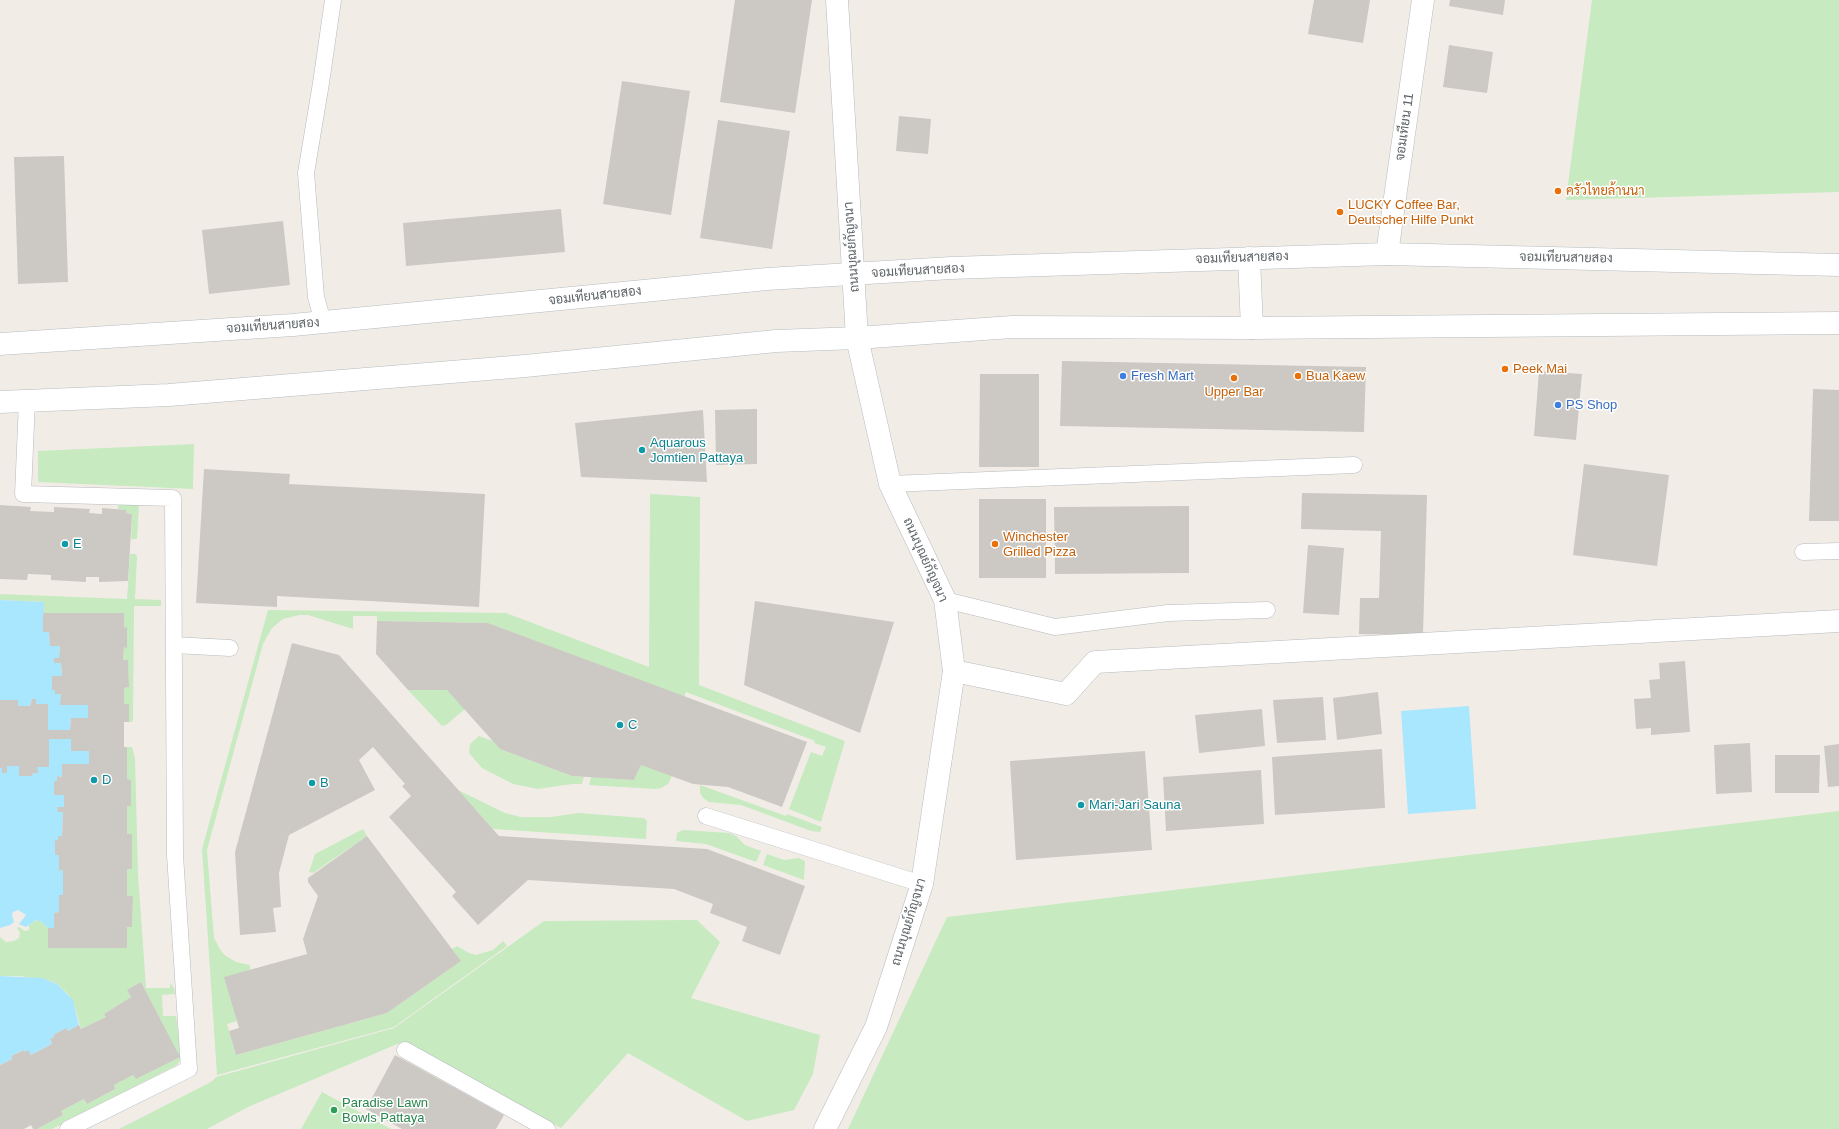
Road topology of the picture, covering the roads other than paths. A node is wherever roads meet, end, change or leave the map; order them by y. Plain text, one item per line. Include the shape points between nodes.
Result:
1 (332, 0) edge
2 (836, 0) edge
3 (1423, 0) edge
4 (1387, 254) junction
5 (1249, 258) junction
6 (1839, 264) edge
7 (854, 275) junction
8 (323, 322) junction
9 (1839, 323) edge
10 (1252, 328) junction
11 (857, 338) junction
12 (0, 344) edge
13 (27, 401) junction
14 (0, 402) edge
15 (1354, 465) dead end
16 (890, 484) junction
17 (1839, 551) edge
18 (1803, 552) dead end
19 (945, 600) junction
20 (1267, 610) dead end
21 (1839, 621) edge
22 (174, 645) junction
23 (230, 648) dead end
24 (954, 672) junction
25 (706, 816) dead end
26 (922, 884) junction
27 (405, 1050) dead end
28 (68, 1129) edge
29 (547, 1129) edge
30 (825, 1129) edge

1 - 8 lane via 322,84 306,174 316,297
2 - 7 main road, ถนนบุณย์กัญจนา
3 - 4 main road, จอมเทียน 11
4 - 5 main road, จอมเทียนสายสอง
4 - 6 main road, จอมเทียนสายสอง
5 - 7 main road, จอมเทียนสายสอง via 951,268
5 - 10 main road
7 - 8 main road, จอมเทียนสายสอง via 766,279
7 - 11 main road, ถนนบุณย์กัญจนา
8 - 12 main road, จอมเทียนสายสอง
9 - 10 main road
10 - 11 main road via 1012,327
11 - 13 main road via 776,341 525,366 169,395
11 - 16 main road, ถนนบุณย์กัญจนา
13 - 14 main road
13 - 22 lane via 23,494 173,498
15 - 16 lane
16 - 19 main road, ถนนบุณย์กัญจนา
17 - 18 lane
19 - 20 lane via 1055,627 1168,614
19 - 24 main road, ถนนบุณย์กัญจนา
21 - 24 main road via 1095,662 1066,694
22 - 23 lane
22 - 28 lane via 175,855 188,1069
24 - 26 main road, ถนนบุณย์กัญจนา
25 - 26 lane
26 - 30 main road, ถนนบุณย์กัญจนา via 876,1027
27 - 29 lane

